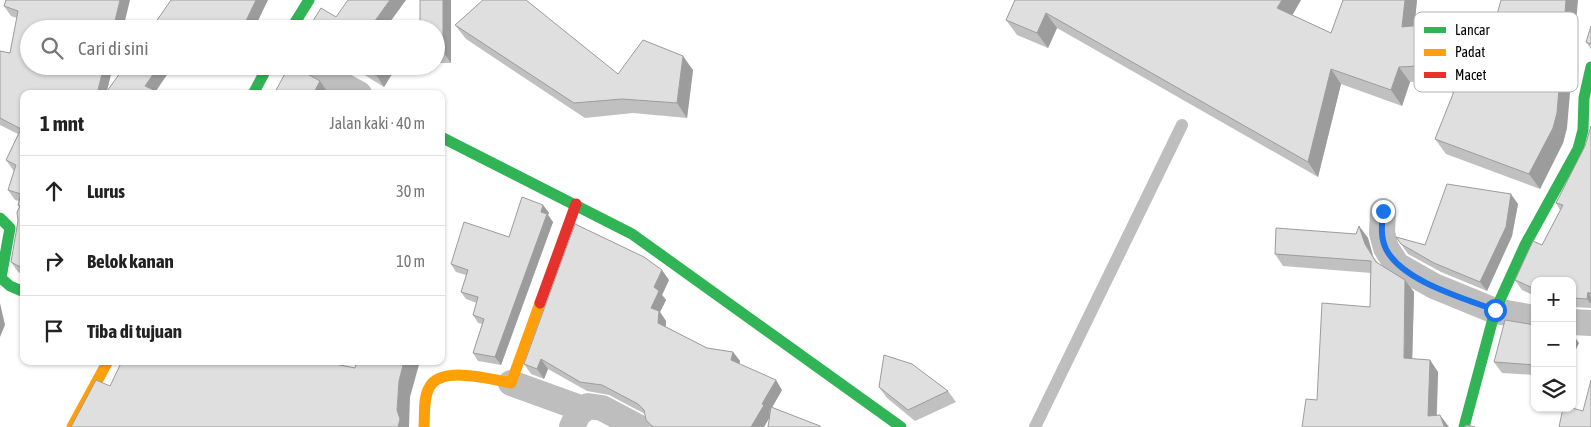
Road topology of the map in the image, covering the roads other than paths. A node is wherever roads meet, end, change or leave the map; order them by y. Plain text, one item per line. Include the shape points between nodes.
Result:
1 (309, 0) edge
2 (297, 20) edge
3 (1591, 67) edge
4 (263, 75) edge
5 (324, 75) edge
6 (255, 90) edge
7 (352, 90) edge
8 (1587, 99) edge
9 (1182, 125) dead end
10 (445, 139) edge
11 (576, 204) junction
12 (1383, 211) dead end
13 (0, 218) edge
14 (20, 290) edge
15 (1495, 310) junction
16 (1531, 317) edge
17 (1576, 322) edge
18 (1591, 322) edge
19 (106, 365) edge
20 (511, 383) junction
21 (577, 418) edge
22 (72, 427) edge
23 (424, 427) edge
24 (638, 427) edge
25 (901, 427) edge
26 (1035, 427) edge
27 (1464, 427) edge

1 - 2 street
3 - 8 street
4 - 6 street
5 - 7 street
8 - 15 street via 1578,149 1525,245
9 - 26 lane
10 - 11 street
11 - 20 street
11 - 25 street via 632,234
12 - 15 street via 1382,233 1386,248 1398,265 1434,286
13 - 14 street via 10,228 1,278
15 - 16 street
15 - 27 street
17 - 18 street
19 - 22 street
20 - 21 street
20 - 23 street via 441,376 428,389
21 - 24 street via 588,406 602,408

